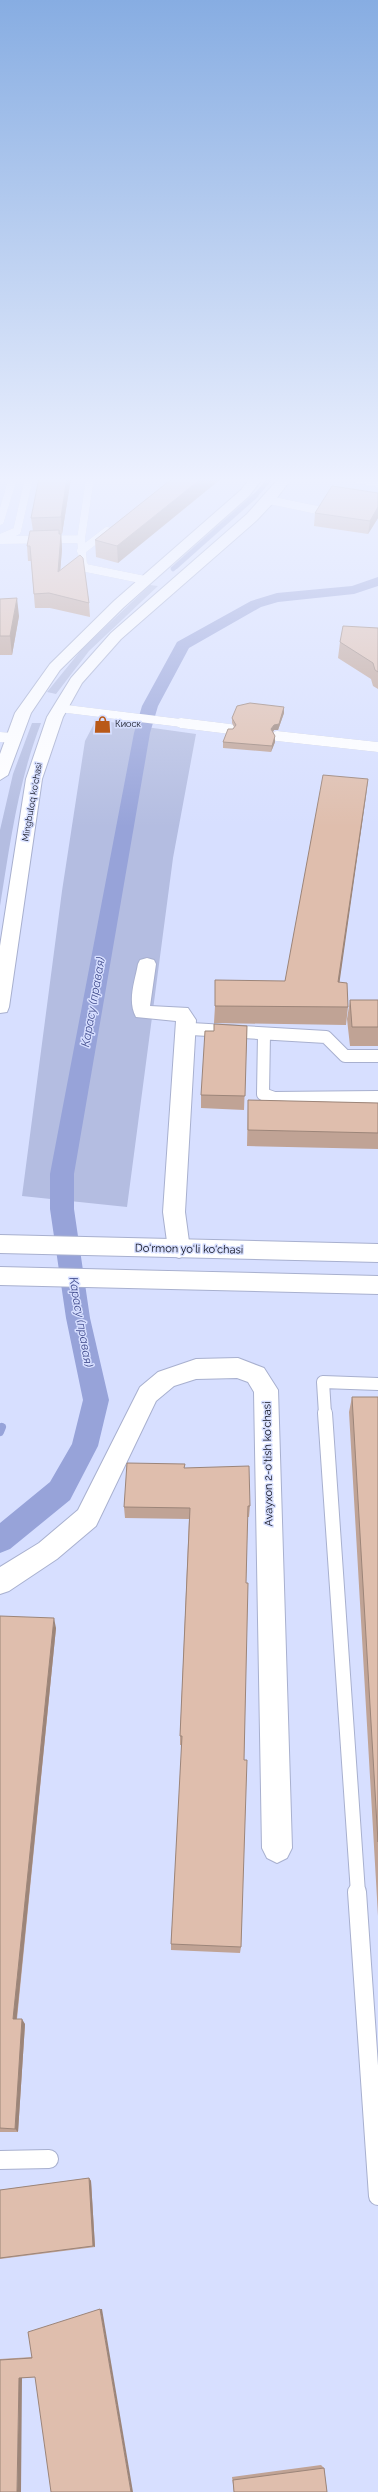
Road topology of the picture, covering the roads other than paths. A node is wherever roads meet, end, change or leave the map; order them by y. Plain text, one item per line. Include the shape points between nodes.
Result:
1 (130, 594) edge
2 (162, 594) edge
3 (28, 705) junction
4 (59, 708) junction
5 (230, 730) edge
6 (277, 736) dead end
7 (6, 737) edge
8 (378, 747) edge
9 (0, 775) edge
10 (147, 964) dead end
11 (2, 976) edge
12 (0, 1007) edge
13 (185, 1029) junction
14 (264, 1034) junction
15 (378, 1056) edge
16 (378, 1097) edge
17 (0, 1244) edge
18 (179, 1249) junction
19 (378, 1253) edge
20 (0, 1276) edge
21 (378, 1285) edge
22 (378, 1384) edge
23 (0, 1582) edge
24 (277, 1848) dead end
25 (50, 2159) dead end
26 (0, 2160) edge
27 (377, 2163) edge
28 (378, 2196) edge

1 - 3 main road via 66,655
2 - 4 main road, Mingbuloq ko'chasi via 89,665
3 - 4 main road
3 - 7 main road
4 - 5 lane
4 - 11 main road, Mingbuloq ko'chasi via 46,737 34,779
6 - 8 lane
7 - 9 main road
10 - 13 main road via 140,1005 143,1012 181,1013 186,1020
11 - 12 main road, Mingbuloq ko'chasi
13 - 14 lane
13 - 18 main road via 174,1212
14 - 15 lane via 326,1037 330,1044 345,1056
14 - 16 lane via 263,1094 274,1098
17 - 18 main road, Do‘rmon yo‘li ko‘chasi
18 - 19 main road, Do‘rmon yo‘li ko‘chasi
20 - 21 main road
22 - 27 lane via 323,1382
23 - 24 main road, Avayxon 2-o'tish ko'chasi via 48,1551 87,1518 148,1394 166,1379 196,1369 238,1368 256,1375 266,1390
25 - 26 lane
27 - 28 lane

